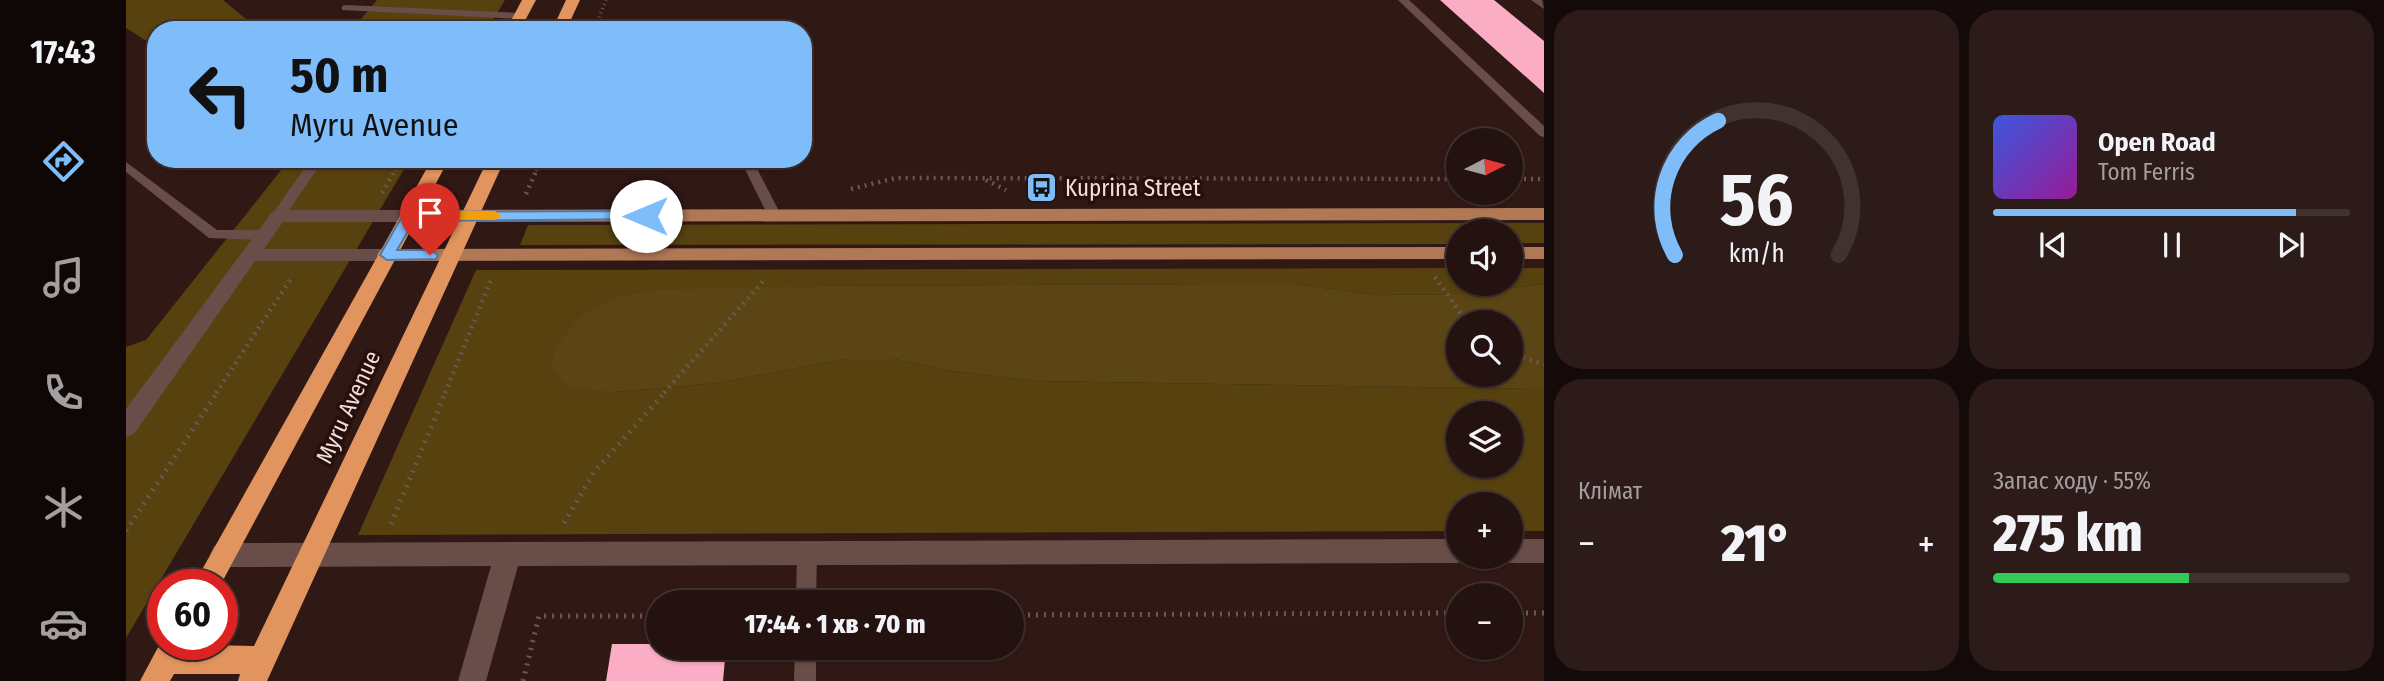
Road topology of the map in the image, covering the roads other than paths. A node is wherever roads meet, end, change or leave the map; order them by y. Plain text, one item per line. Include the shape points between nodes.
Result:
1 (353, 0) edge
2 (529, 0) edge
3 (573, 0) edge
4 (1403, 0) edge
5 (1536, 0) edge
6 (1544, 6) edge
7 (521, 16) junction
8 (518, 21) edge
9 (563, 21) edge
10 (1538, 121) edge
11 (1544, 133) edge
12 (126, 166) edge
13 (312, 168) edge
14 (436, 168) edge
15 (493, 168) edge
16 (750, 168) edge
17 (1544, 214) edge
18 (774, 215) junction
19 (278, 216) junction
20 (409, 216) junction
21 (471, 216) junction
22 (264, 235) junction
23 (1446, 253) edge
24 (1523, 253) edge
25 (1544, 253) edge
26 (250, 255) junction
27 (387, 255) junction
28 (452, 255) junction
29 (126, 427) edge
30 (1446, 551) edge
31 (1523, 551) edge
32 (1544, 551) edge
33 (807, 553) junction
34 (508, 554) junction
35 (223, 555) junction
36 (311, 555) junction
37 (215, 569) edge
38 (806, 590) edge
39 (806, 660) edge
40 (165, 662) edge
41 (257, 671) edge
42 (472, 681) edge
43 (806, 681) edge

1 - 7 lane via 346,8
2 - 7 highway
3 - 9 highway
4 - 10 lane
5 - 6 lane
7 - 8 highway
10 - 11 lane
12 - 22 lane via 214,235
13 - 19 lane
14 - 20 highway, Myru Avenue
15 - 21 highway, Myru Avenue
16 - 18 lane
17 - 18 main road
18 - 21 main road
19 - 20 street
19 - 22 street
20 - 21 main road
20 - 27 highway, Myru Avenue
21 - 28 highway, Myru Avenue
22 - 26 street
23 - 28 main road
24 - 25 main road
26 - 27 street
26 - 29 street
27 - 28 main road
27 - 35 highway, Myru Avenue
28 - 36 highway, Myru Avenue
30 - 33 street
31 - 32 street
33 - 34 street
33 - 38 lane
34 - 36 street
34 - 42 street
35 - 36 street
35 - 37 highway, Myru Avenue
36 - 41 highway, Myru Avenue
39 - 43 lane
40 - 41 highway

